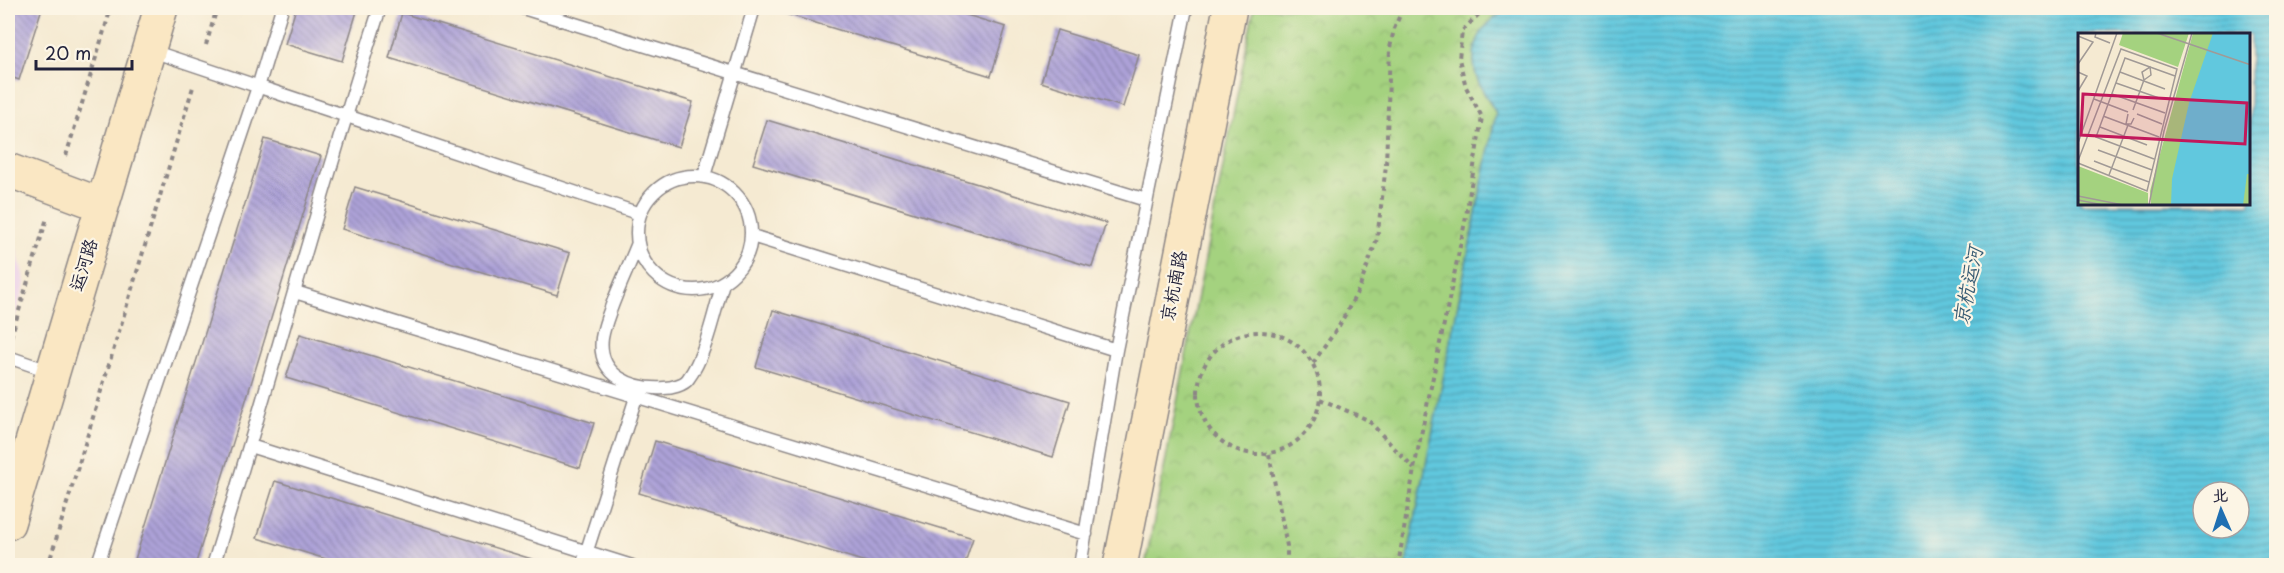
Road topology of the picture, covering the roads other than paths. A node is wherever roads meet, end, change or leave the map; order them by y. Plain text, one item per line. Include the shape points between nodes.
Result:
1 (161, 8) edge
2 (282, 8) edge
3 (380, 8) edge
4 (524, 8) edge
5 (754, 8) edge
6 (1186, 8) edge
7 (1230, 8) edge
8 (148, 50) junction
9 (735, 73) junction
10 (258, 87) junction
11 (345, 116) junction
12 (8, 170) edge
13 (704, 176) junction
14 (1146, 200) junction
15 (102, 205) junction
16 (640, 214) junction
17 (752, 236) junction
18 (638, 243) junction
19 (723, 283) junction
20 (295, 292) junction
21 (1116, 350) junction
22 (8, 357) edge
23 (52, 372) junction
24 (637, 392) junction
25 (250, 446) junction
26 (8, 523) edge
27 (1086, 534) junction
28 (587, 551) junction
29 (97, 566) edge
30 (213, 566) edge
31 (582, 566) edge
32 (632, 566) edge
33 (1080, 566) edge
34 (1120, 566) edge

1 - 8 street, 运河路
2 - 10 lane
3 - 11 lane
4 - 9 lane
5 - 9 lane
6 - 14 lane
7 - 34 street, 京杭南路
8 - 10 lane
8 - 15 street, 运河路
9 - 13 lane
9 - 14 lane
10 - 11 lane
10 - 29 lane
11 - 16 lane
11 - 20 lane
12 - 15 street
13 - 16 lane via 678,177 661,186 648,198
13 - 17 lane via 730,187 742,201 750,217
14 - 21 lane
15 - 23 street, 运河路
16 - 18 lane
17 - 19 lane via 738,271
17 - 21 lane
18 - 19 lane via 650,270 666,283 684,290 704,290
18 - 24 lane via 602,339 603,356 610,368
19 - 24 lane via 701,354 687,381 671,388
20 - 24 lane
20 - 25 lane
21 - 27 lane
22 - 23 lane
23 - 26 street, 运河路
24 - 27 lane
24 - 28 lane
25 - 28 lane
25 - 30 lane
27 - 33 lane
28 - 31 lane
28 - 32 lane

